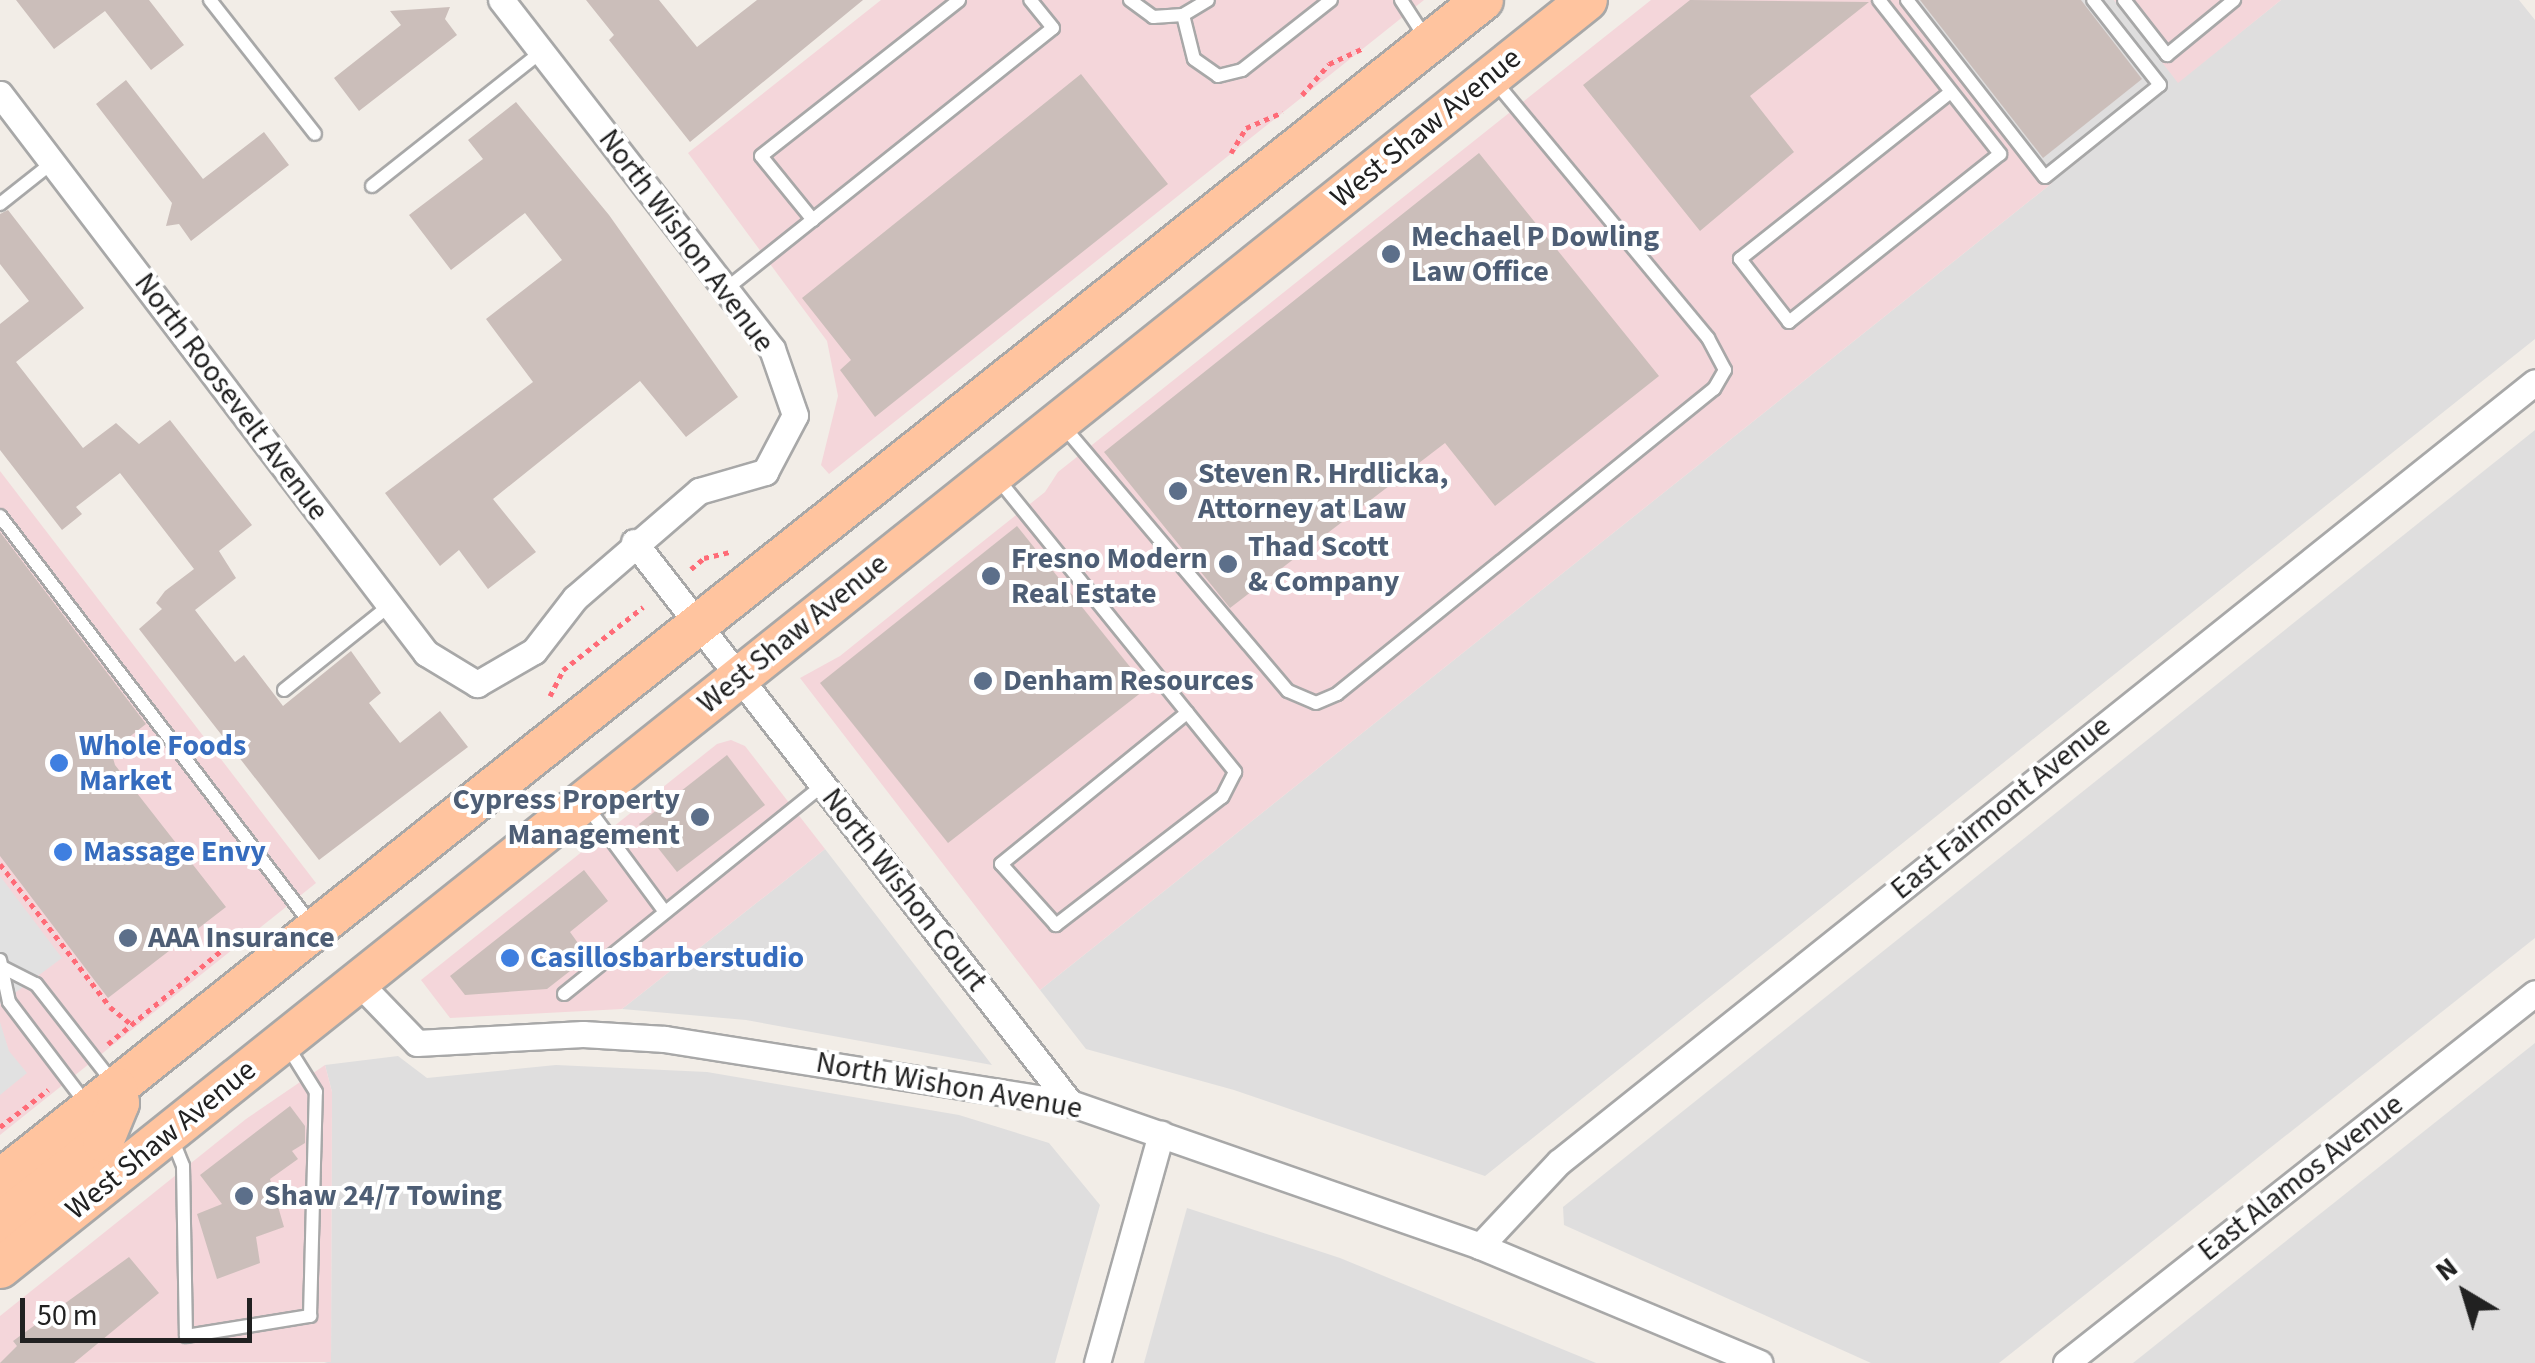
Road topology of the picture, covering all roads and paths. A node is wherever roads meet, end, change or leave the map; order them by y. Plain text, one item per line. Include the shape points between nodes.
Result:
1 (210, 0) edge
2 (501, 0) edge
3 (959, 0) edge
4 (1030, 0) edge
5 (1130, 0) edge
6 (1208, 0) edge
7 (1331, 0) edge
8 (1400, 0) edge
9 (1483, 0) edge
10 (1587, 0) edge
11 (1880, 0) edge
12 (1908, 0) edge
13 (2093, 0) edge
14 (2124, 0) edge
15 (2234, 0) edge
16 (1183, 15) junction
17 (1429, 43) junction
18 (541, 52) junction
19 (1492, 76) junction
20 (1952, 92) junction
21 (0, 94) edge
22 (315, 134) dead end
23 (52, 163) junction
24 (372, 186) dead end
25 (0, 204) edge
26 (813, 220) junction
27 (726, 289) junction
28 (2535, 382) edge
29 (1059, 421) junction
30 (994, 473) junction
31 (0, 516) edge
32 (634, 542) junction
33 (389, 606) junction
34 (698, 623) junction
35 (739, 676) junction
36 (477, 684) joint
37 (284, 690) dead end
38 (1187, 713) junction
39 (823, 785) junction
40 (583, 802) junction
41 (0, 864) edge
42 (664, 912) junction
43 (316, 930) junction
44 (2, 964) edge
45 (358, 983) junction
46 (2535, 993) edge
47 (564, 994) dead end
48 (132, 1026) dead end
49 (284, 1042) junction
50 (104, 1098) junction
51 (1070, 1103) junction
52 (170, 1133) junction
53 (1161, 1134) junction
54 (0, 1180) edge
55 (0, 1223) edge
56 (1480, 1246) junction
57 (0, 1268) edge
58 (1097, 1363) edge
59 (1760, 1363) edge
60 (2066, 1363) edge

1 - 22 lane
2 - 18 street, North Wishon Avenue
3 - 26 lane via 761,156
4 - 26 lane via 1053,28
5 - 16 lane via 1153,17
6 - 16 lane
7 - 16 lane via 1242,70 1218,76 1194,58
8 - 17 lane
9 - 17 main road
10 - 19 main road, West Shaw Avenue
11 - 20 lane
12 - 13 lane via 2044,177 2160,85
14 - 15 lane via 2167,55
17 - 34 main road
18 - 24 lane
18 - 27 street, North Wishon Avenue
19 - 29 main road, West Shaw Avenue
19 - 29 lane via 1708,338 1725,370 1714,389 1336,694 1316,704 1288,691
20 - 20 lane via 2000,154 1789,322 1740,260
21 - 23 street, North Roosevelt Avenue
23 - 25 lane
23 - 33 street, North Roosevelt Avenue
26 - 27 lane
27 - 32 street, North Wishon Avenue via 772,349 795,415 766,472 699,491
28 - 56 street, East Fairmont Avenue via 1558,1162
29 - 30 main road, West Shaw Avenue
30 - 35 main road, West Shaw Avenue
30 - 38 lane
31 - 43 lane
32 - 34 street
32 - 36 street, North Wishon Avenue via 575,598 534,651
33 - 36 street, North Roosevelt Avenue via 426,654
33 - 37 lane
34 - 35 street
34 - 43 main road
35 - 39 street, North Wishon Court
35 - 40 main road, West Shaw Avenue
38 - 38 lane via 1234,772 1222,797 1056,925 1001,864
39 - 42 lane
39 - 51 street, North Wishon Court
40 - 42 lane
40 - 45 main road, West Shaw Avenue
41 - 48 path
42 - 47 lane
43 - 50 main road
44 - 50 lane via 36,984
44 - 50 lane via 9,1002
45 - 49 main road, West Shaw Avenue
45 - 51 street, North Wishon Avenue via 417,1043 583,1034 665,1039
46 - 60 street, East Alamos Avenue
49 - 52 main road, West Shaw Avenue
49 - 52 lane via 316,1092 310,1316 186,1336 183,1166
50 - 54 main road
50 - 55 main road via 118,1103 102,1142
51 - 53 street, North Wishon Avenue
52 - 57 main road, West Shaw Avenue
53 - 56 street, North Wishon Avenue
53 - 58 street
56 - 59 street, North Wishon Avenue

